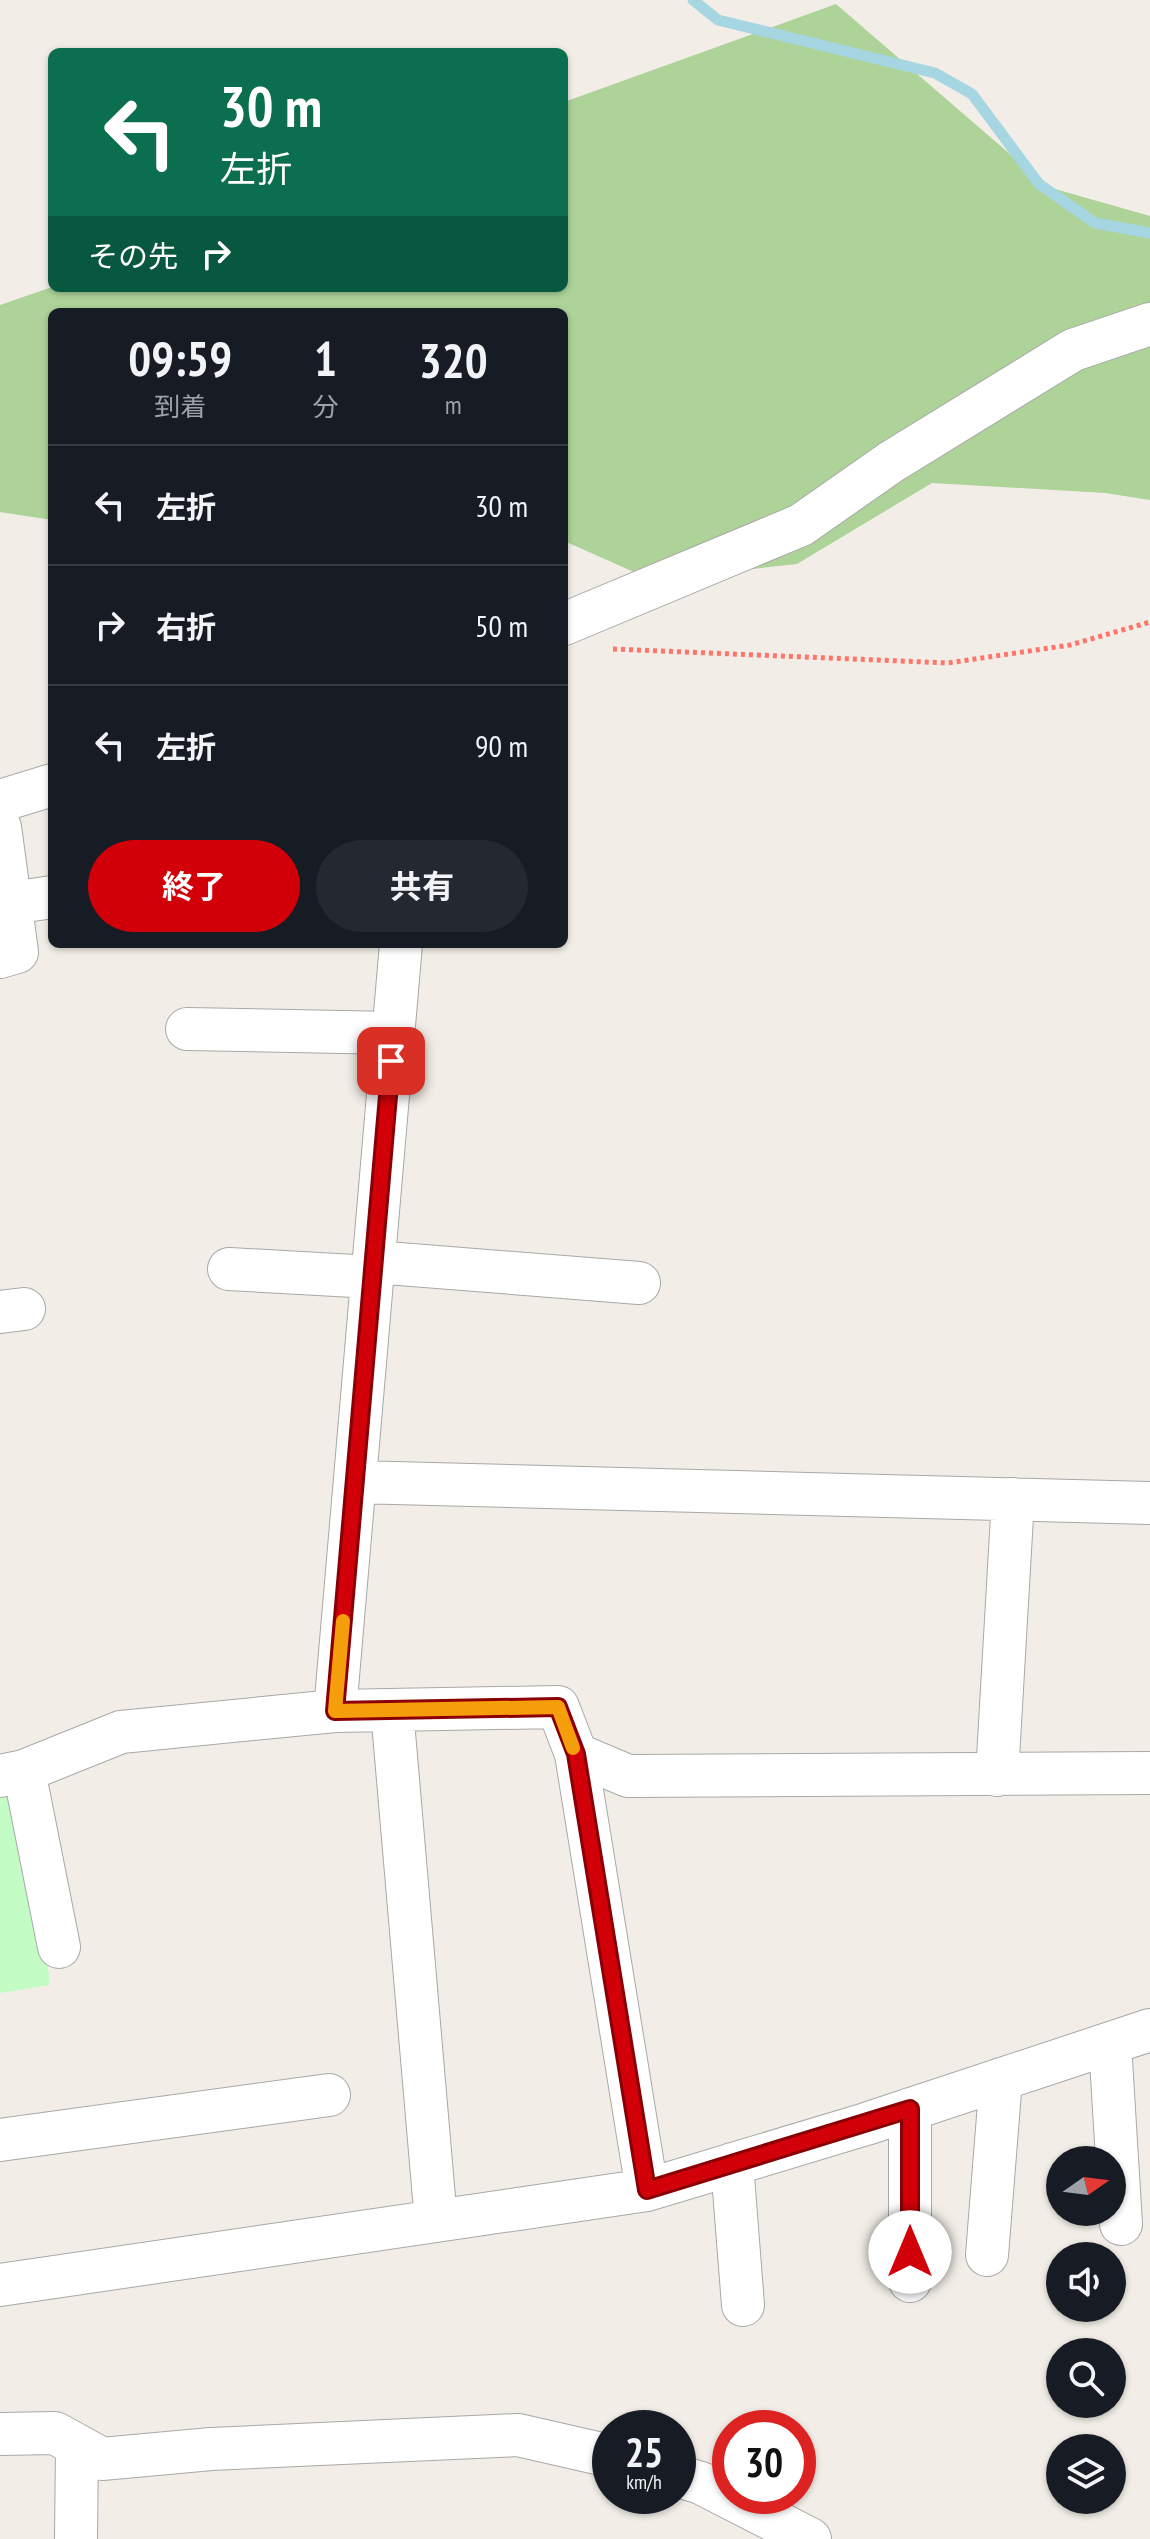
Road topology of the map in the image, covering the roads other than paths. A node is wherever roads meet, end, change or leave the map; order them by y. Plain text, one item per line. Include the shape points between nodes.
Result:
1 (1150, 324) edge
2 (568, 622) edge
3 (48, 786) edge
4 (0, 801) edge
5 (0, 827) edge
6 (48, 898) edge
7 (12, 903) junction
8 (401, 948) edge
9 (0, 957) edge
10 (187, 1029) dead end
11 (393, 1033) junction
12 (229, 1269) dead end
13 (373, 1270) junction
14 (639, 1283) dead end
15 (355, 1482) junction
16 (1013, 1499) junction
17 (1150, 1503) edge
18 (392, 1710) junction
19 (335, 1711) junction
20 (576, 1754) junction
21 (1150, 1773) edge
22 (12, 1774) edge
23 (997, 1775) junction
24 (59, 1947) dead end
25 (1150, 2030) edge
26 (1110, 2044) junction
27 (1001, 2079) junction
28 (329, 2095) dead end
29 (910, 2109) junction
30 (0, 2140) edge
31 (1116, 2146) edge
32 (732, 2164) junction
33 (647, 2190) junction
34 (436, 2221) junction
35 (987, 2255) dead end
36 (910, 2281) dead end
37 (0, 2285) edge
38 (743, 2305) dead end
39 (0, 2434) edge
40 (77, 2445) junction
41 (592, 2452) edge
42 (696, 2481) edge
43 (76, 2539) edge
44 (810, 2539) edge

1 - 2 street via 1073,350 891,462 801,525
3 - 4 street
5 - 7 street
6 - 7 street
7 - 9 street via 17,952
8 - 11 street
10 - 11 street
11 - 13 street
12 - 13 street
13 - 14 street
13 - 15 street
15 - 16 street
15 - 19 street
16 - 17 street
16 - 23 street
18 - 19 street
18 - 20 street via 558,1707
18 - 34 street
19 - 22 street via 121,1732
20 - 23 street via 628,1776
20 - 33 street
21 - 23 street
22 - 24 street
25 - 26 street
26 - 27 street
26 - 31 street
27 - 29 street
27 - 35 street
28 - 30 street
29 - 32 street
29 - 36 street
32 - 33 street
32 - 38 street
33 - 34 street
34 - 37 street
39 - 40 street via 55,2433
40 - 41 street via 102,2459 518,2435
40 - 43 street
42 - 44 street

